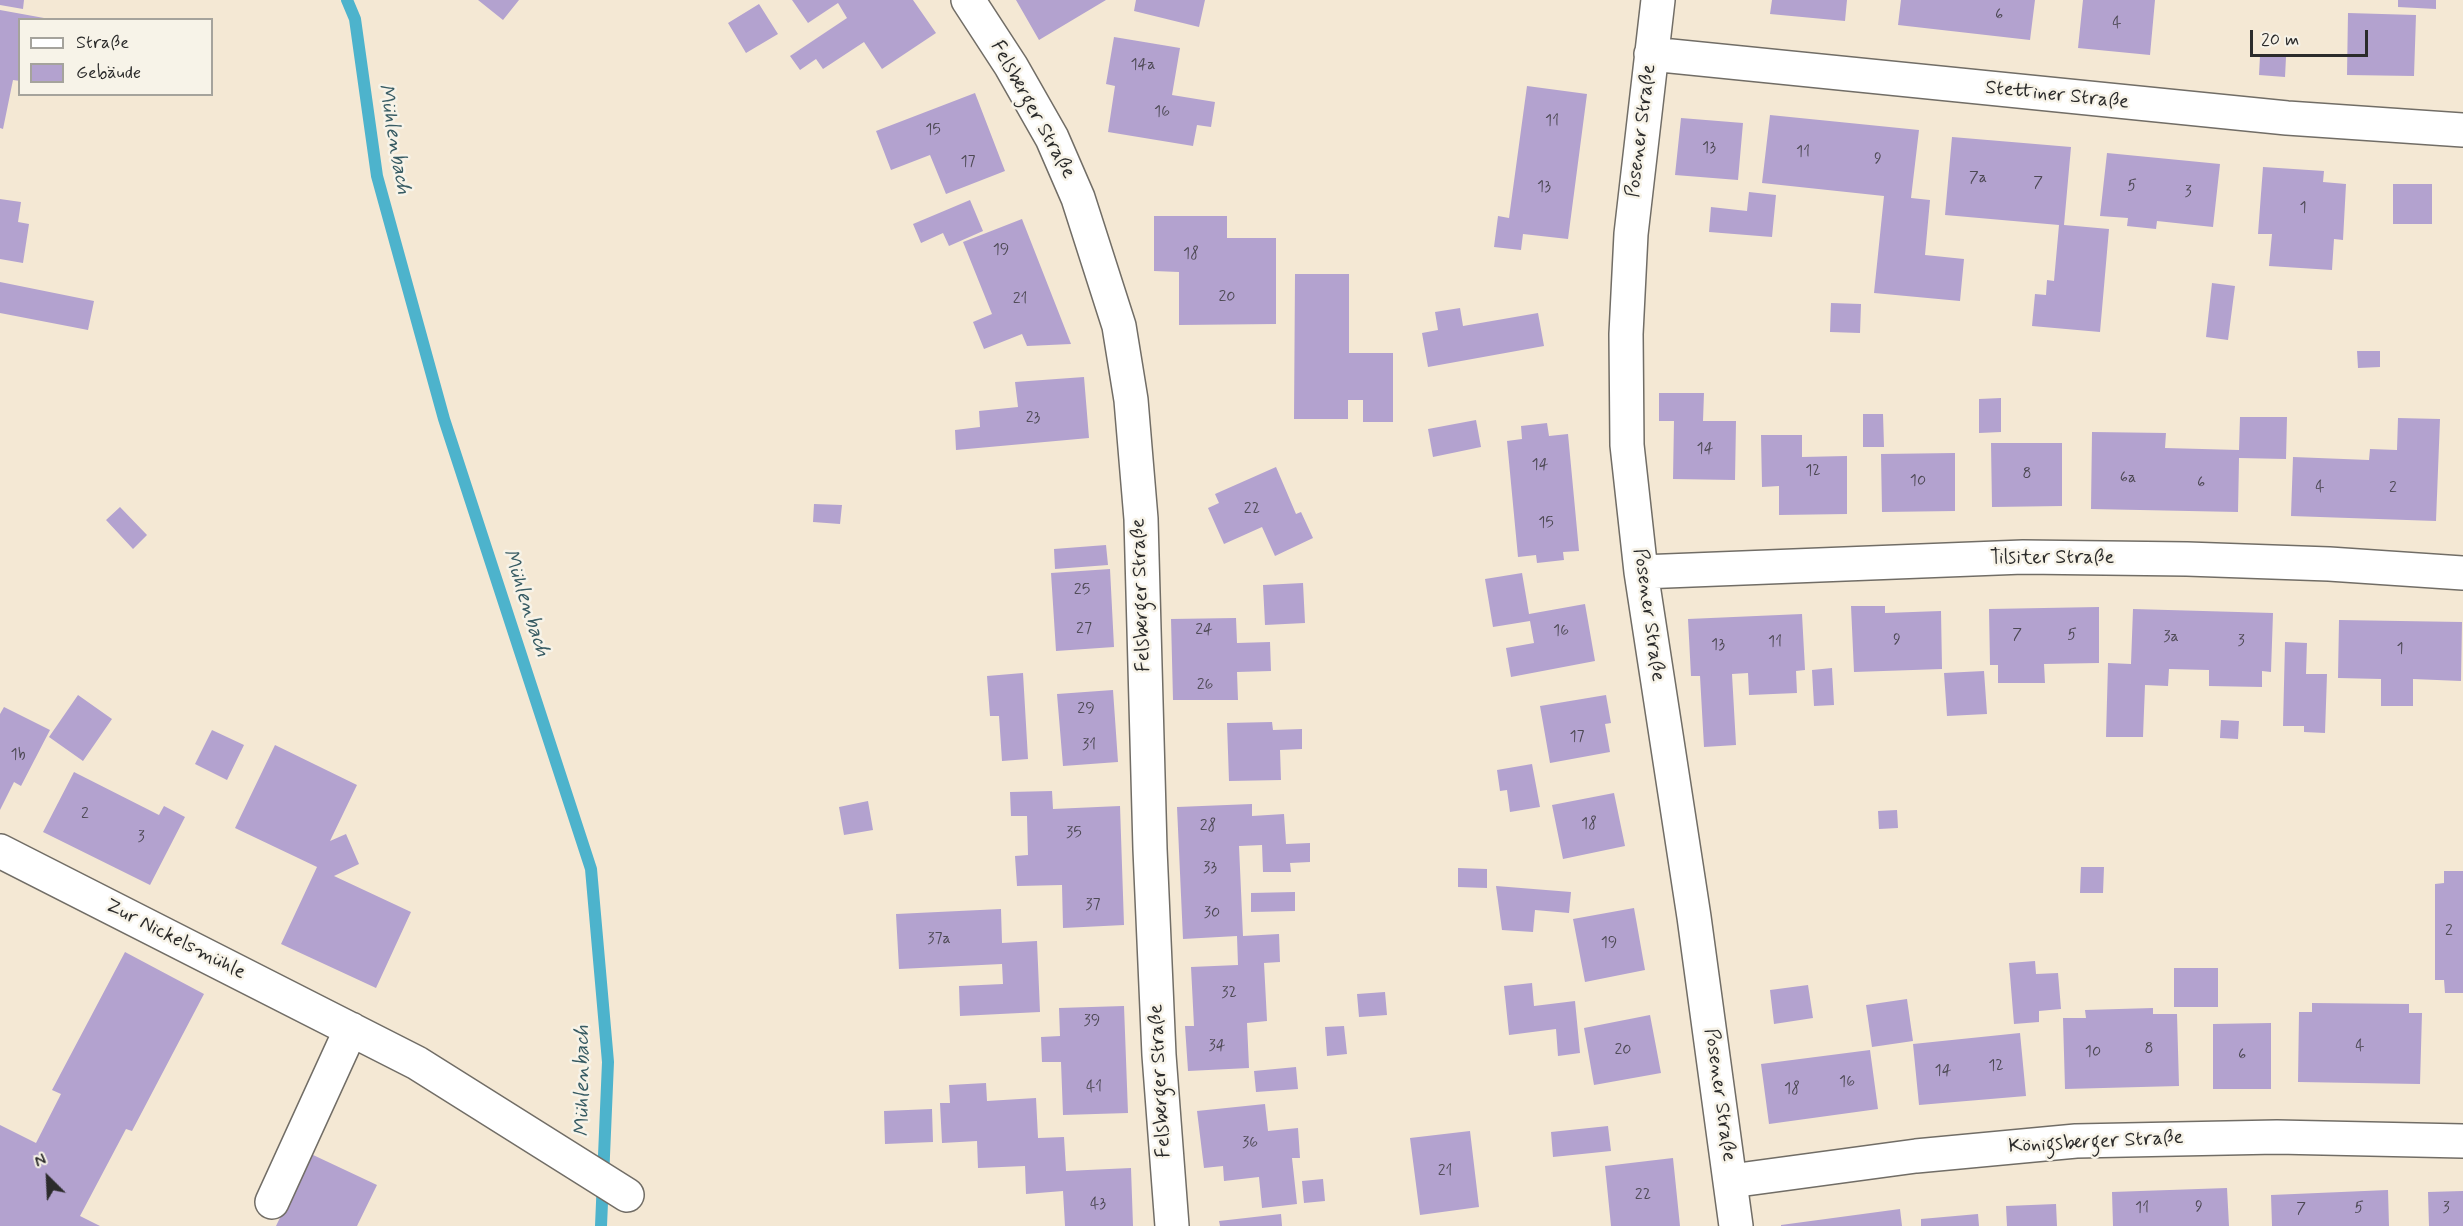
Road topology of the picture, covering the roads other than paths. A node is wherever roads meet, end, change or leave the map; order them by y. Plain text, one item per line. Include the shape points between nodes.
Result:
1 (968, 0) edge
2 (1658, 0) edge
3 (1651, 54) junction
4 (2463, 130) edge
5 (1641, 572) junction
6 (2463, 573) edge
7 (0, 851) edge
8 (351, 1029) junction
9 (2463, 1141) edge
10 (1731, 1181) junction
11 (627, 1195) dead end
12 (272, 1202) dead end
13 (1172, 1226) edge
14 (1736, 1226) edge

1 - 13 street, Felsberger Straße via 1052,138 1082,208 1119,326 1131,400 1140,519 1158,1032
2 - 3 street, Posener Straße
3 - 4 street, Stettiner Straße via 2276,117
3 - 5 street, Posener Straße via 1630,234 1626,334 1627,445
5 - 6 street, Tilsiter Straße via 2023,557 2329,564
5 - 10 street, Posener Straße
7 - 8 street, Zur Nickelsmühle
8 - 11 street, Zur Nickelsmühle via 417,1063
8 - 12 street
9 - 10 street, Königsberger Straße via 2277,1137 2076,1141 1916,1156
10 - 14 street, Posener Straße

